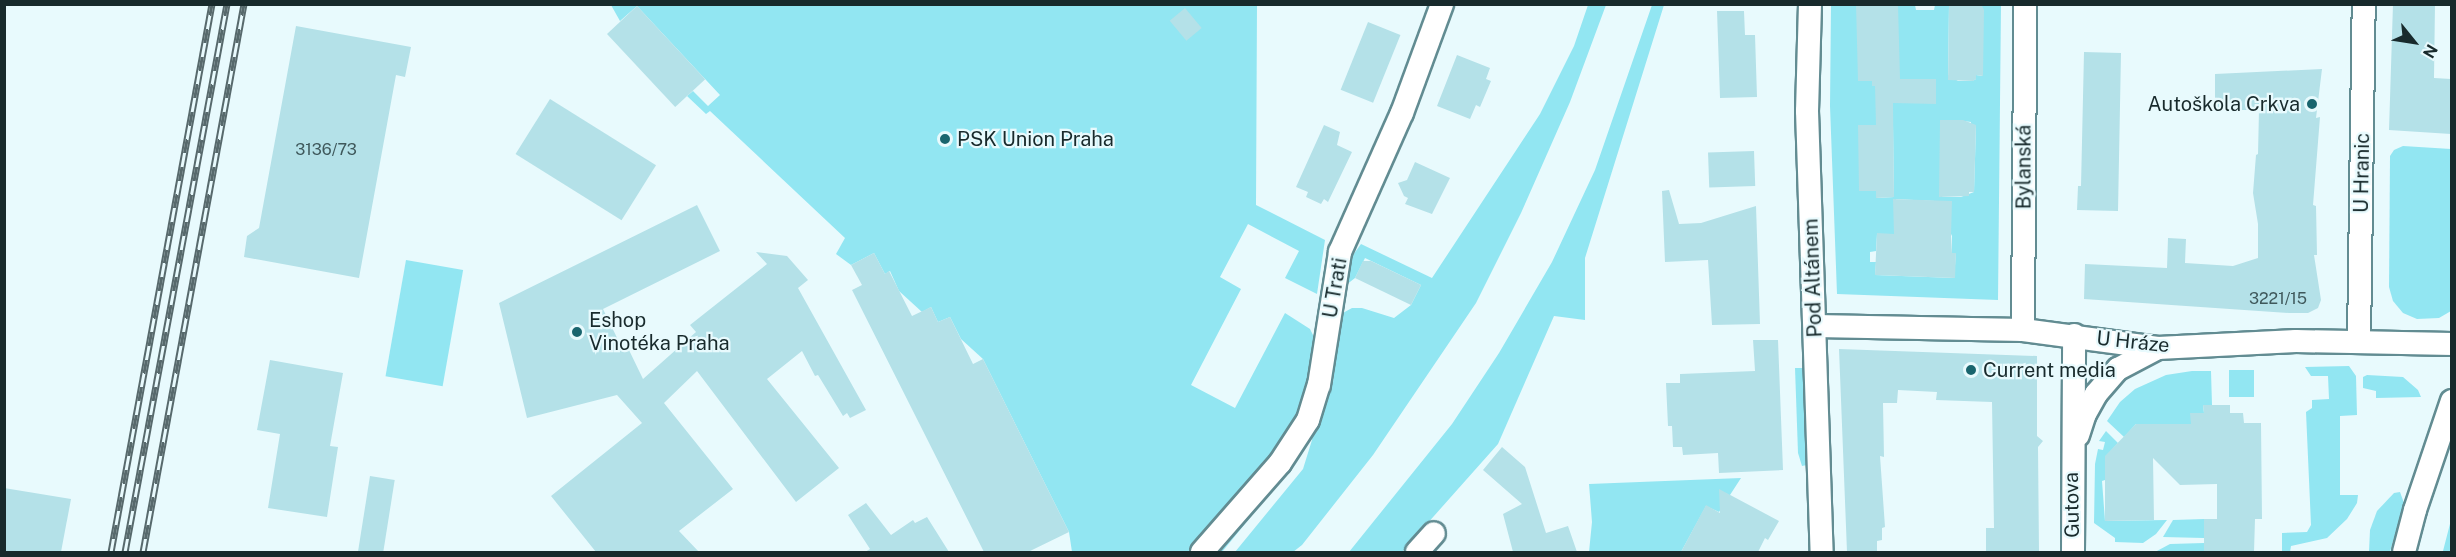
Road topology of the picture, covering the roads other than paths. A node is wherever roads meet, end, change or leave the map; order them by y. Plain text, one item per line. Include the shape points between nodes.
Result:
1 (1442, 4) edge
2 (1810, 4) edge
3 (2025, 4) edge
4 (2364, 4) edge
5 (1816, 326) junction
6 (2023, 330) junction
7 (2074, 335) junction
8 (2360, 342) junction
9 (2451, 344) edge
10 (2158, 348) junction
11 (2451, 401) edge
12 (2072, 457) junction
13 (1434, 533) dead end
14 (1202, 552) edge
15 (1417, 552) edge
16 (1822, 552) edge
17 (2073, 552) edge
18 (2404, 552) edge

1 - 14 street, U Trati via 1402,112 1340,252 1319,385 1308,420 1280,463
2 - 5 street, Pod Altánem via 1807,111
3 - 6 street, Bylanská
4 - 8 street, U Hranic
5 - 6 street, U Hráze
5 - 16 street, Pod Altánem
6 - 7 street, U Hráze
7 - 10 street, U Hráze
7 - 12 street, Gutova
8 - 9 street, U Hráze
8 - 10 street, U Hráze
10 - 12 street, Gutova via 2118,369 2096,394 2085,414
11 - 18 street
12 - 17 street, Gutova
13 - 15 street

